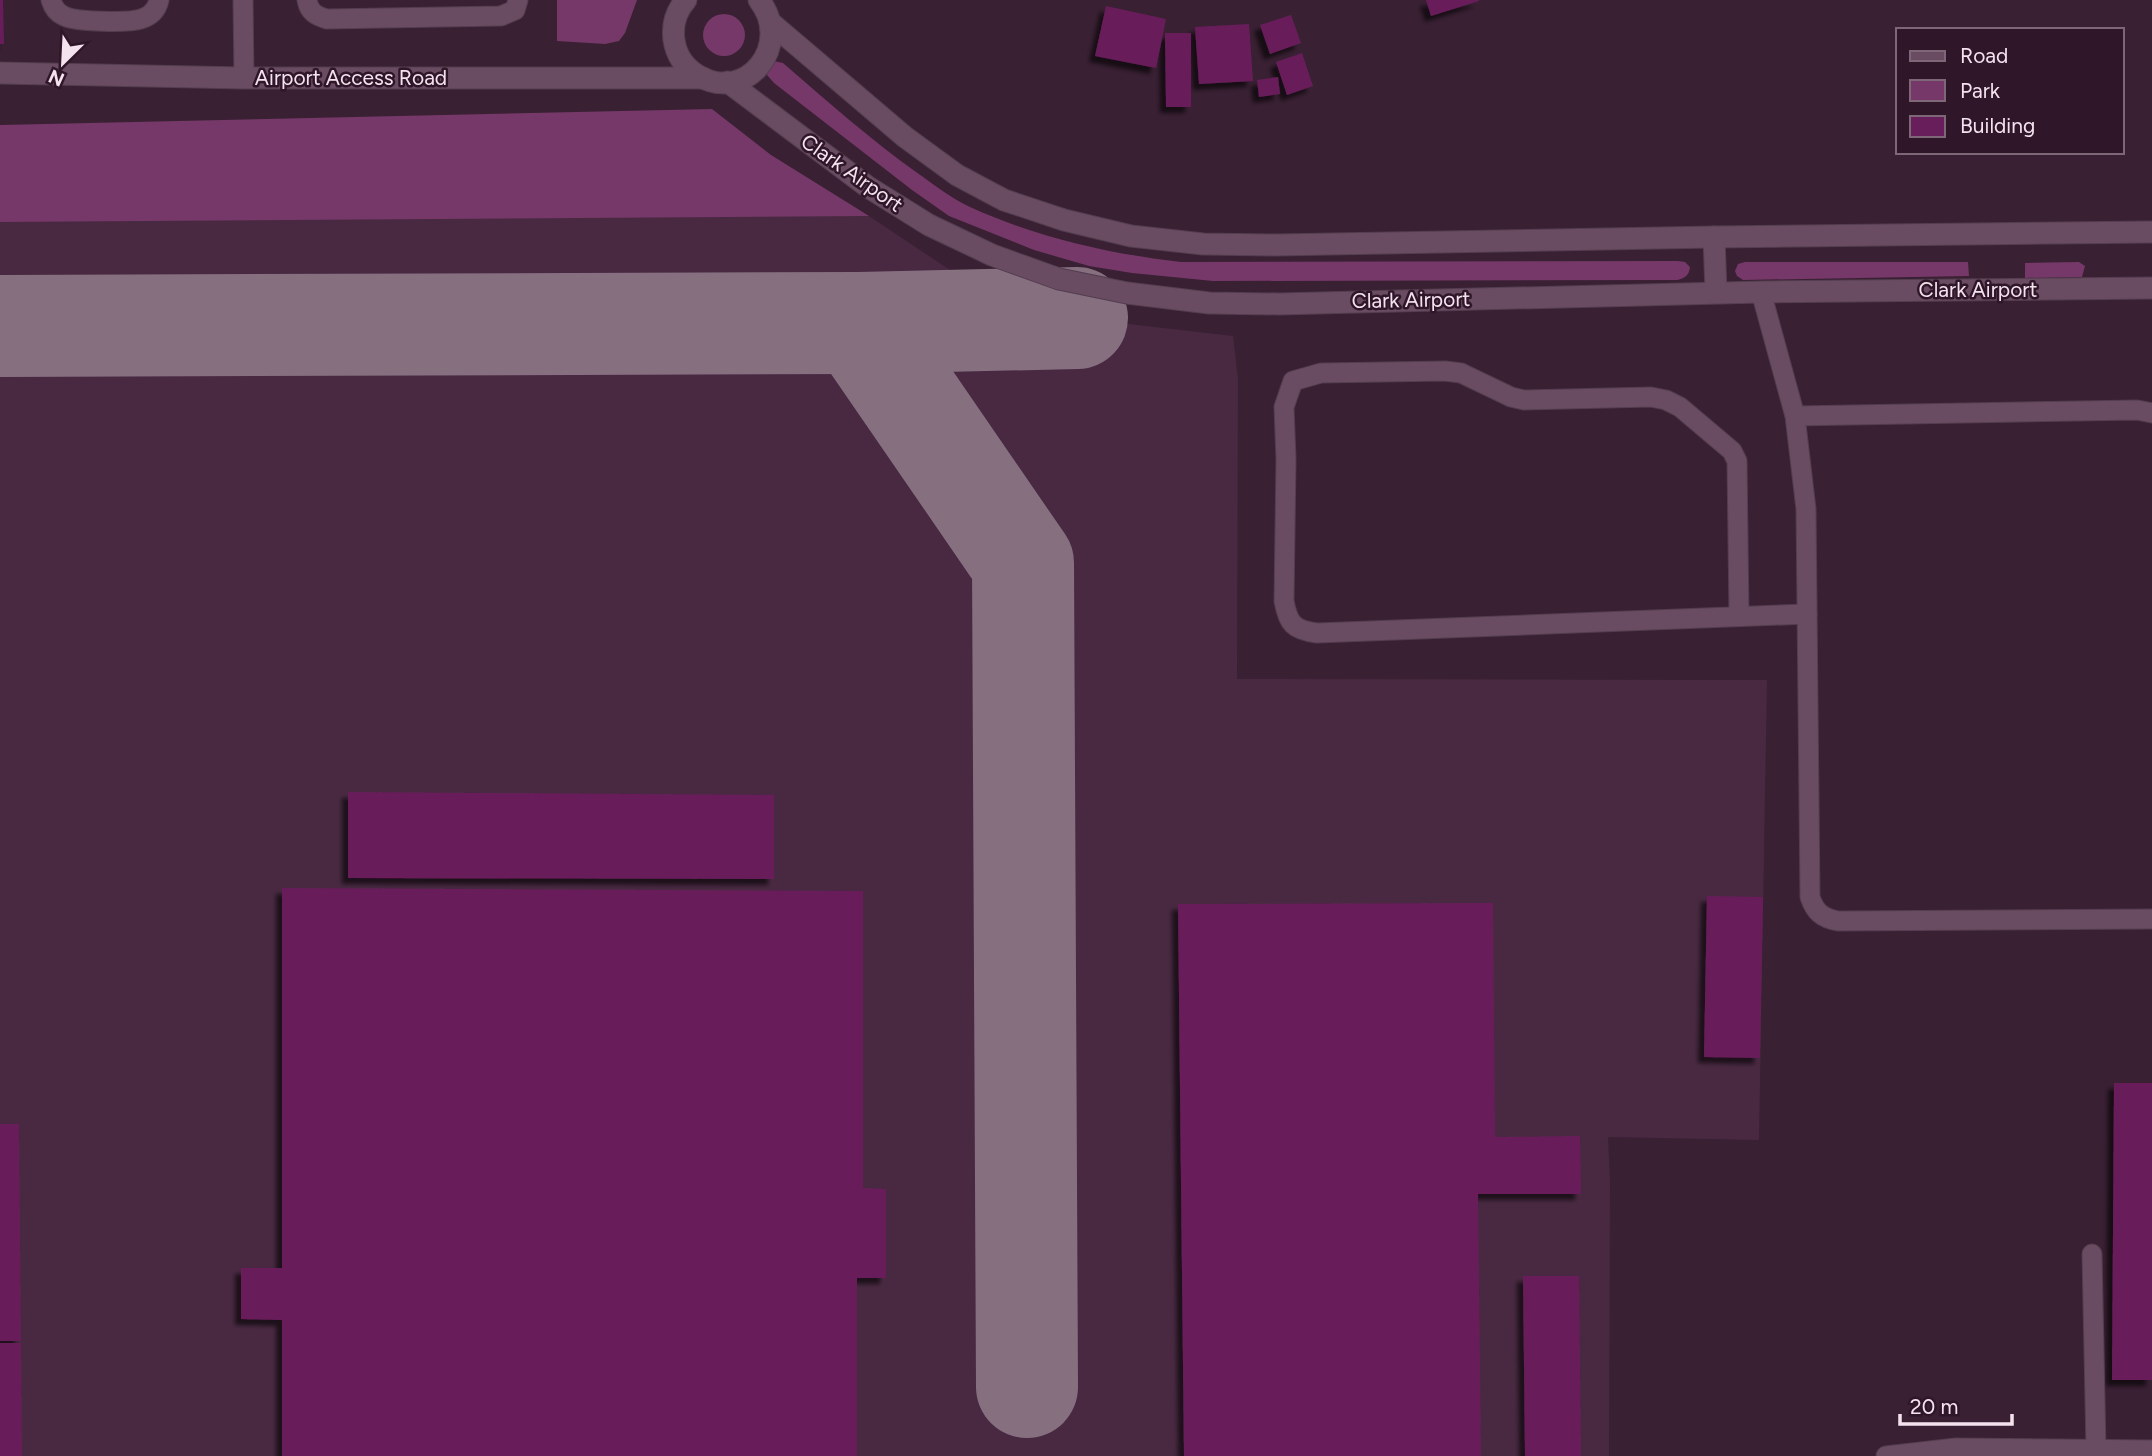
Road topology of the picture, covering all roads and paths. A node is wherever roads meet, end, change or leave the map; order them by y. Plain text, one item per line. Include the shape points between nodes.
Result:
1 (51, 0) edge
2 (159, 0) edge
3 (243, 0) edge
4 (307, 0) edge
5 (517, 0) edge
6 (686, 0) edge
7 (759, 0) edge
8 (771, 23) junction
9 (0, 73) edge
10 (244, 78) junction
11 (703, 78) junction
12 (728, 82) junction
13 (2152, 232) edge
14 (1714, 237) junction
15 (2152, 288) edge
16 (1716, 292) junction
17 (1761, 292) junction
18 (2152, 413) edge
19 (1795, 416) junction
20 (1807, 614) junction
21 (1739, 615) junction
22 (2152, 919) edge
23 (2092, 1254) dead end
24 (2096, 1449) junction
25 (2152, 1450) edge
26 (1885, 1456) edge

1 - 2 lane via 66,18 132,21 152,14
3 - 10 lane
4 - 5 lane via 313,13 327,19 501,16 515,10
6 - 11 street via 675,18 675,47 681,60
7 - 8 street
8 - 12 street via 768,54 759,67 747,77
8 - 14 street via 957,175 1004,200 1131,236 1203,244
9 - 10 street, Airport Access Road
10 - 11 street, Airport Access Road
11 - 12 street, Airport Access Road
12 - 16 street, Clark Airport via 868,187 929,225 992,255 1059,279 1209,303
13 - 14 street
14 - 16 street
15 - 17 street, Clark Airport
16 - 17 street, Clark Airport
17 - 19 lane
18 - 19 lane
19 - 20 lane via 1806,509
20 - 21 lane
20 - 22 lane via 1810,897 1819,915 1838,921
21 - 21 lane via 1737,461 1732,451 1680,407 1651,397 1524,400 1461,373 1445,371 1321,373 1293,381 1284,407 1284,601 1287,616 1304,631
23 - 24 lane
24 - 25 lane
24 - 26 lane via 1956,1448

